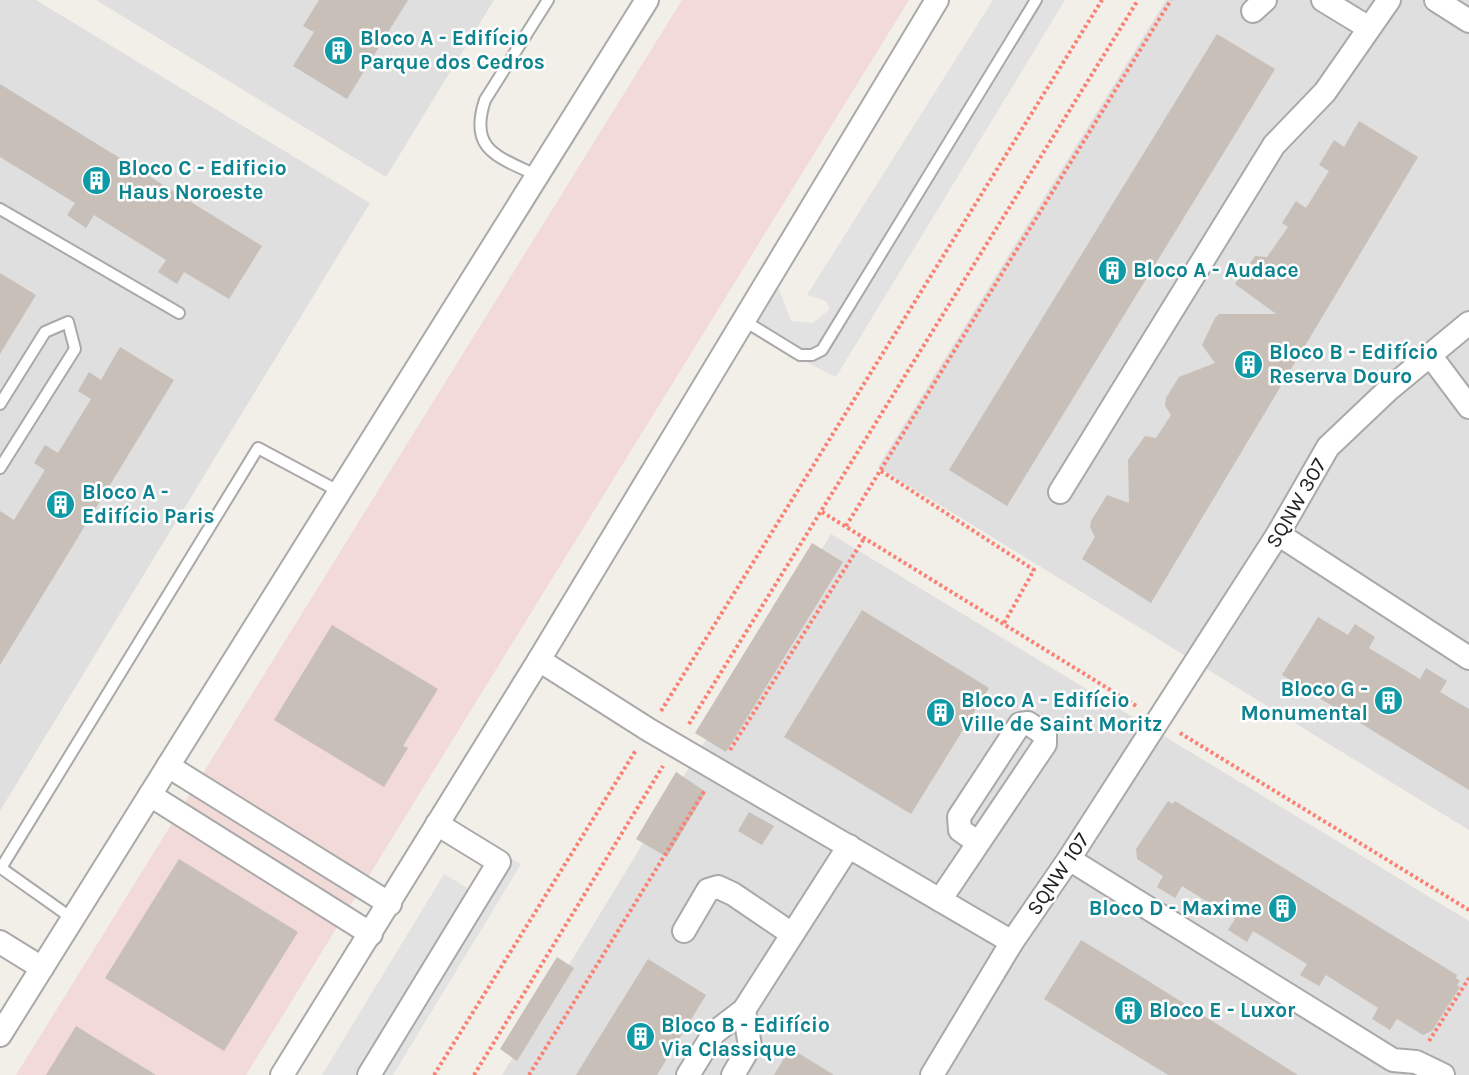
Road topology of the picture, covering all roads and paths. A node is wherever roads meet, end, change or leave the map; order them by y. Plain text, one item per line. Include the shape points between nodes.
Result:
1 (548, 0) edge
2 (647, 0) edge
3 (937, 0) edge
4 (1036, 0) edge
5 (1101, 0) edge
6 (1138, 0) edge
7 (1172, 0) edge
8 (1323, 0) edge
9 (1389, 0) edge
10 (1436, 0) edge
11 (1469, 21) edge
12 (1369, 28) junction
13 (538, 176) junction
14 (0, 209) edge
15 (179, 313) dead end
16 (743, 320) junction
17 (1469, 323) edge
18 (1430, 355) junction
19 (0, 404) edge
20 (1469, 407) edge
21 (0, 468) edge
22 (881, 471) junction
23 (340, 492) junction
24 (1060, 492) dead end
25 (846, 526) dead end
26 (1278, 534) junction
27 (865, 537) dead end
28 (1003, 625) dead end
29 (1469, 658) edge
30 (539, 660) junction
31 (1189, 675) joint
32 (649, 730) junction
33 (676, 745) junction
34 (168, 766) junction
35 (718, 769) junction
36 (150, 795) junction
37 (437, 824) junction
38 (977, 842) junction
39 (849, 846) junction
40 (1069, 858) junction
41 (940, 900) junction
42 (390, 904) junction
43 (73, 919) junction
44 (684, 931) dead end
45 (371, 934) junction
46 (792, 934) junction
47 (0, 942) edge
48 (1012, 942) junction
49 (42, 968) junction
50 (1469, 978) edge
51 (744, 1010) junction
52 (0, 1035) edge
53 (1402, 1065) edge
54 (282, 1075) edge
55 (369, 1075) edge
56 (434, 1075) edge
57 (474, 1075) edge
58 (529, 1075) edge
59 (688, 1075) edge
60 (733, 1075) edge
61 (932, 1075) edge
62 (1443, 1075) edge

1 - 13 lane via 485,100 479,117 479,133 487,148
2 - 13 street
3 - 16 street
4 - 16 lane via 822,350 800,355
5 - 32 path
6 - 33 path
7 - 22 path
8 - 12 street
9 - 12 street
10 - 11 street
12 - 24 street via 1325,92 1274,145
13 - 23 street
14 - 15 lane
16 - 30 street
17 - 18 street, SQNW 307
18 - 20 street
18 - 26 street, SQNW 307 via 1329,447
19 - 21 lane via 45,332 68,322 75,349
22 - 25 path
22 - 28 path via 1034,570
23 - 34 street
23 - 43 lane via 258,448 1,868
26 - 29 street
26 - 31 street, SQNW 307
27 - 35 path
30 - 32 street
30 - 37 street
31 - 40 street, SQNW 107
32 - 33 street
32 - 56 path
33 - 35 street
33 - 57 path
34 - 36 street
34 - 42 street
35 - 39 street
35 - 58 path
36 - 43 street
36 - 45 street
37 - 42 street
37 - 55 street via 499,862
38 - 38 street via 1045,744 1045,735 1028,723 1020,724 959,817 960,830
38 - 41 street
39 - 41 street
39 - 46 street
40 - 48 street, SQNW 107
40 - 53 street
41 - 48 street
42 - 45 street
43 - 49 street
44 - 46 street via 708,890 718,887
45 - 54 street
46 - 51 street
47 - 49 street
48 - 61 street, SQNW 107
49 - 52 street
50 - 53 path
51 - 59 street via 714,1033
51 - 60 street via 750,1046
53 - 62 street

